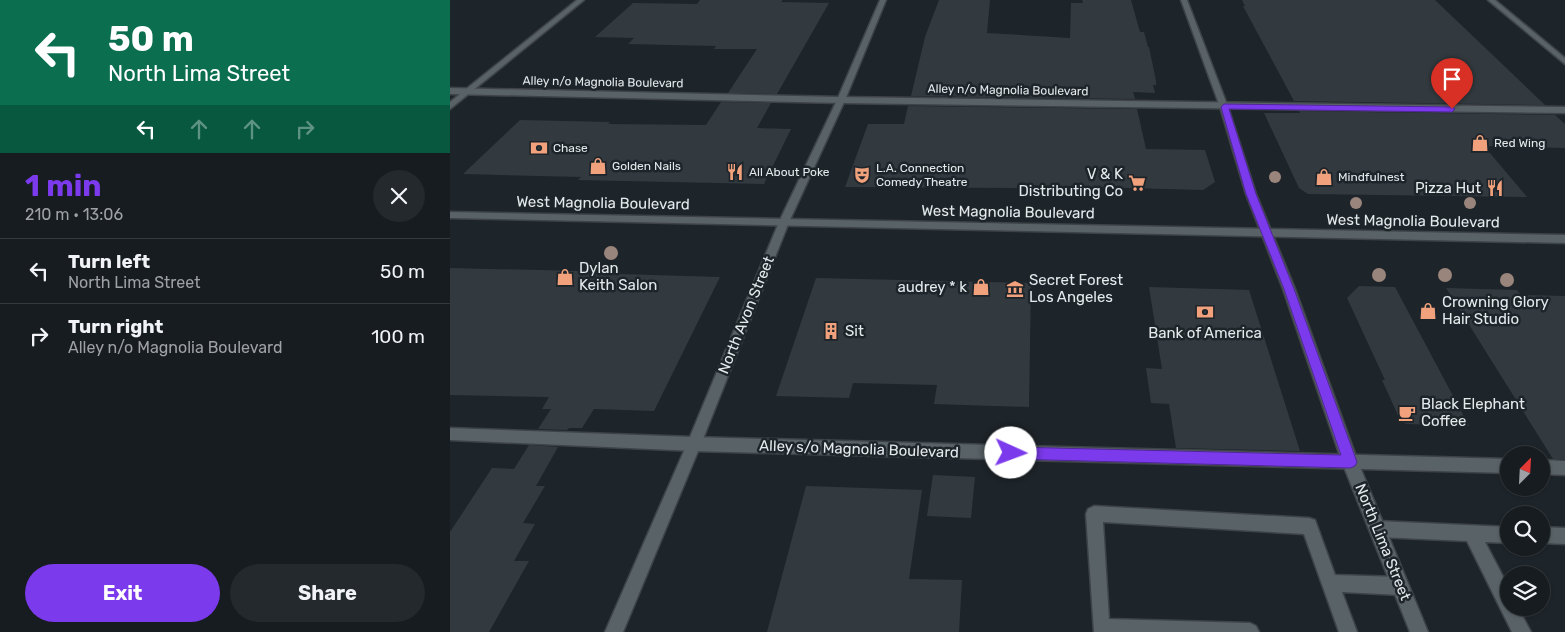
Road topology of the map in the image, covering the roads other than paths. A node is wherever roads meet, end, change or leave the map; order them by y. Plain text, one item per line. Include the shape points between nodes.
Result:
1 (581, 0) edge
2 (884, 0) edge
3 (1184, 0) edge
4 (1491, 0) edge
5 (1565, 62) edge
6 (450, 91) edge
7 (469, 91) junction
8 (841, 100) junction
9 (450, 106) edge
10 (1224, 107) junction
11 (1565, 110) edge
12 (450, 215) edge
13 (784, 222) junction
14 (1266, 232) junction
15 (1565, 239) edge
16 (450, 434) edge
17 (694, 444) junction
18 (1350, 462) junction
19 (1500, 466) edge
20 (1550, 467) edge
21 (1565, 468) edge
22 (1378, 529) junction
23 (1472, 534) junction
24 (1500, 535) edge
25 (1550, 535) edge
26 (1565, 536) edge
27 (1330, 583) junction
28 (1400, 586) junction
29 (1500, 589) edge
30 (1514, 616) edge
31 (614, 632) edge
32 (1250, 632) edge
33 (1348, 632) edge
34 (1419, 632) edge
35 (1522, 632) edge

1 - 7 street
2 - 8 street, North Avon Street
3 - 10 street, North Lima Street
4 - 5 street
6 - 7 street, Alley n/o Magnolia Boulevard
7 - 8 street, Alley n/o Magnolia Boulevard
7 - 9 street
8 - 10 street, Alley n/o Magnolia Boulevard
8 - 13 street, North Avon Street
10 - 11 street, Alley n/o Magnolia Boulevard
10 - 14 street, North Lima Street
12 - 13 street, West Magnolia Boulevard
13 - 14 street, West Magnolia Boulevard
13 - 17 street, North Avon Street
14 - 15 street, West Magnolia Boulevard
14 - 18 street, North Lima Street
16 - 17 street, Alley s/o Magnolia Boulevard
17 - 18 street, Alley s/o Magnolia Boulevard
17 - 31 street, North Avon Street
18 - 19 street, Alley s/o Magnolia Boulevard
18 - 22 street, North Lima Street
20 - 21 street
22 - 23 street
22 - 28 street, North Lima Street
23 - 24 street
23 - 29 street
25 - 26 street
27 - 28 street
27 - 32 street via 1309,526 1094,514 1100,628
27 - 33 street
28 - 34 street, North Lima Street
30 - 35 street

